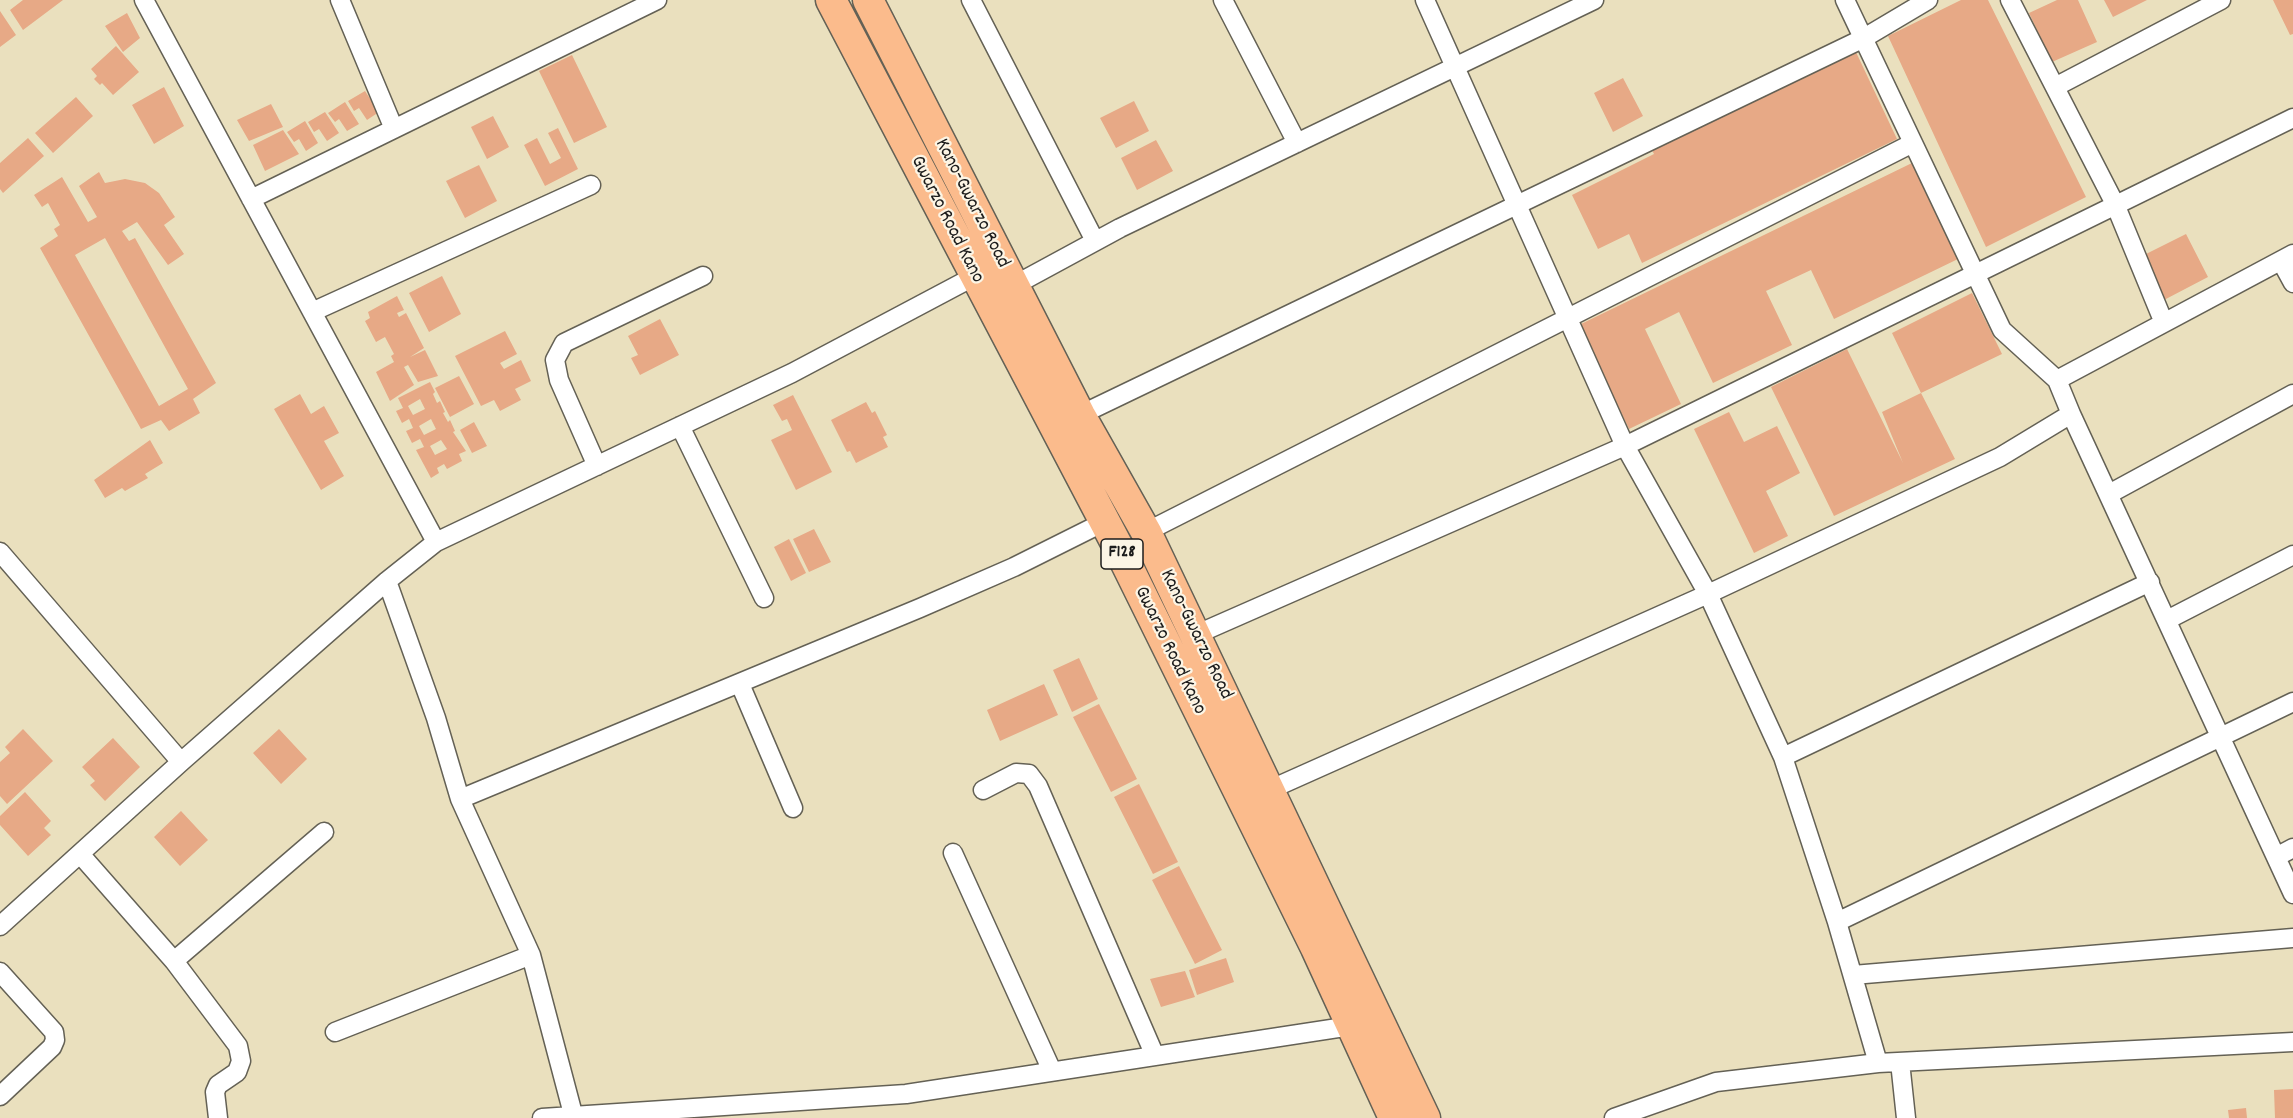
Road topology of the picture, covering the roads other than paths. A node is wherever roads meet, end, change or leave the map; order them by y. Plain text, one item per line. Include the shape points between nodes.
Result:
1 (144, 0) edge
2 (340, 0) edge
3 (657, 0) edge
4 (831, 0) edge
5 (868, 0) edge
6 (971, 0) edge
7 (1223, 0) edge
8 (1425, 0) edge
9 (1594, 0) edge
10 (1845, 0) edge
11 (1928, 0) edge
12 (2010, 0) edge
13 (2221, 0) edge
14 (1864, 38) junction
15 (1456, 66) junction
16 (2055, 87) junction
17 (918, 101) junction
18 (892, 117) junction
19 (2293, 118) edge
20 (394, 129) junction
21 (1297, 142) junction
22 (1912, 143) junction
23 (591, 185) dead end
24 (251, 199) junction
25 (2115, 204) junction
26 (1515, 205) junction
27 (1095, 241) junction
28 (2287, 258) edge
29 (1974, 274) junction
30 (704, 276) dead end
31 (975, 276) junction
32 (2293, 283) edge
33 (1013, 286) junction
34 (312, 312) junction
35 (1566, 320) junction
36 (2164, 323) junction
37 (2057, 380) junction
38 (2293, 394) edge
39 (2071, 414) junction
40 (1080, 415) junction
41 (680, 426) junction
42 (1624, 446) junction
43 (597, 466) junction
44 (2109, 494) junction
45 (1104, 522) junction
46 (1146, 532) junction
47 (436, 542) junction
48 (2293, 555) edge
49 (3, 563) edge
50 (387, 581) junction
51 (2150, 582) junction
52 (1708, 594) junction
53 (764, 598) dead end
54 (2167, 620) junction
55 (1195, 635) junction
56 (740, 684) junction
57 (2293, 702) edge
58 (2222, 738) junction
59 (1783, 757) junction
60 (181, 762) junction
61 (983, 790) dead end
62 (1269, 790) junction
63 (460, 799) junction
64 (793, 808) dead end
65 (324, 832) dead end
66 (2293, 848) edge
67 (953, 853) dead end
68 (80, 854) junction
69 (2276, 856) junction
70 (2293, 894) edge
71 (1838, 922) junction
72 (0, 926) edge
73 (2293, 938) edge
74 (531, 955) junction
75 (174, 961) junction
76 (0, 972) edge
77 (1853, 975) junction
78 (1351, 1026) junction
79 (334, 1032) dead end
80 (2293, 1042) edge
81 (1155, 1056) junction
82 (1900, 1062) junction
83 (1878, 1063) junction
84 (1052, 1071) junction
85 (0, 1096) edge
86 (753, 1111) edge
87 (573, 1114) junction
88 (685, 1114) edge
89 (610, 1115) edge
90 (218, 1118) edge
91 (542, 1118) edge
92 (1394, 1118) edge
93 (1425, 1118) edge
94 (1614, 1118) edge
95 (1906, 1118) edge

1 - 24 street
2 - 20 street
3 - 20 street
4 - 18 main road, Gwarzo Road Kano / F128
5 - 17 main road, Kano-Gwarzo Road / F128
6 - 27 street
7 - 21 street
8 - 15 street
9 - 15 street
10 - 14 street
11 - 14 street
12 - 16 street
13 - 16 street
14 - 22 street
14 - 26 street
15 - 21 street
15 - 26 street
16 - 25 street
17 - 18 main road
17 - 33 main road, Kano-Gwarzo Road / F128
18 - 31 main road, Gwarzo Road Kano / F128
19 - 25 street
20 - 24 street
21 - 27 street
22 - 29 street
22 - 35 street
23 - 34 street
24 - 34 street
25 - 29 street
25 - 36 street
26 - 35 street
26 - 40 street
27 - 33 street
28 - 32 street
28 - 36 street
29 - 37 street via 2002,330
29 - 42 street
30 - 43 street via 564,343 555,360 559,380
31 - 41 street via 792,373
31 - 45 main road, Gwarzo Road Kano / F128
33 - 40 main road, Kano-Gwarzo Road / F128
34 - 47 street
35 - 42 street
35 - 46 street
36 - 37 street
37 - 39 street
38 - 44 street
39 - 44 street
39 - 52 street via 2000,457
40 - 46 main road, Kano-Gwarzo Road / F128
41 - 43 street
41 - 53 street
42 - 52 street
42 - 55 street
43 - 47 street
44 - 51 street
45 - 56 street via 1014,567
45 - 78 main road, Gwarzo Road Kano / F128
46 - 55 main road, Kano-Gwarzo Road / F128
47 - 50 street
48 - 54 street
49 - 60 street
50 - 60 street
50 - 63 street
51 - 54 street
51 - 59 street
52 - 59 street
52 - 62 street
54 - 58 street
55 - 62 main road, Kano-Gwarzo Road / F128
56 - 63 street
56 - 64 street
57 - 58 street
58 - 69 street
58 - 71 street
59 - 71 street
60 - 68 street
61 - 81 street via 1016,773 1029,774 1038,786
62 - 93 main road, Kano-Gwarzo Road / F128
63 - 74 street
65 - 75 street
66 - 69 street
67 - 84 street
68 - 72 street
68 - 75 street
69 - 70 street
71 - 77 street
73 - 77 street
74 - 79 street
74 - 87 street
75 - 90 street via 238,1046 241,1061 237,1072 214,1092
76 - 85 street via 54,1032 55,1040
77 - 83 street
78 - 81 street
78 - 92 main road, Gwarzo Road Kano / F128
80 - 82 street
81 - 84 street
82 - 83 street
82 - 95 street
83 - 94 street via 1716,1082
84 - 86 street via 906,1094
86 - 88 street
87 - 89 street
87 - 91 street
88 - 89 street

